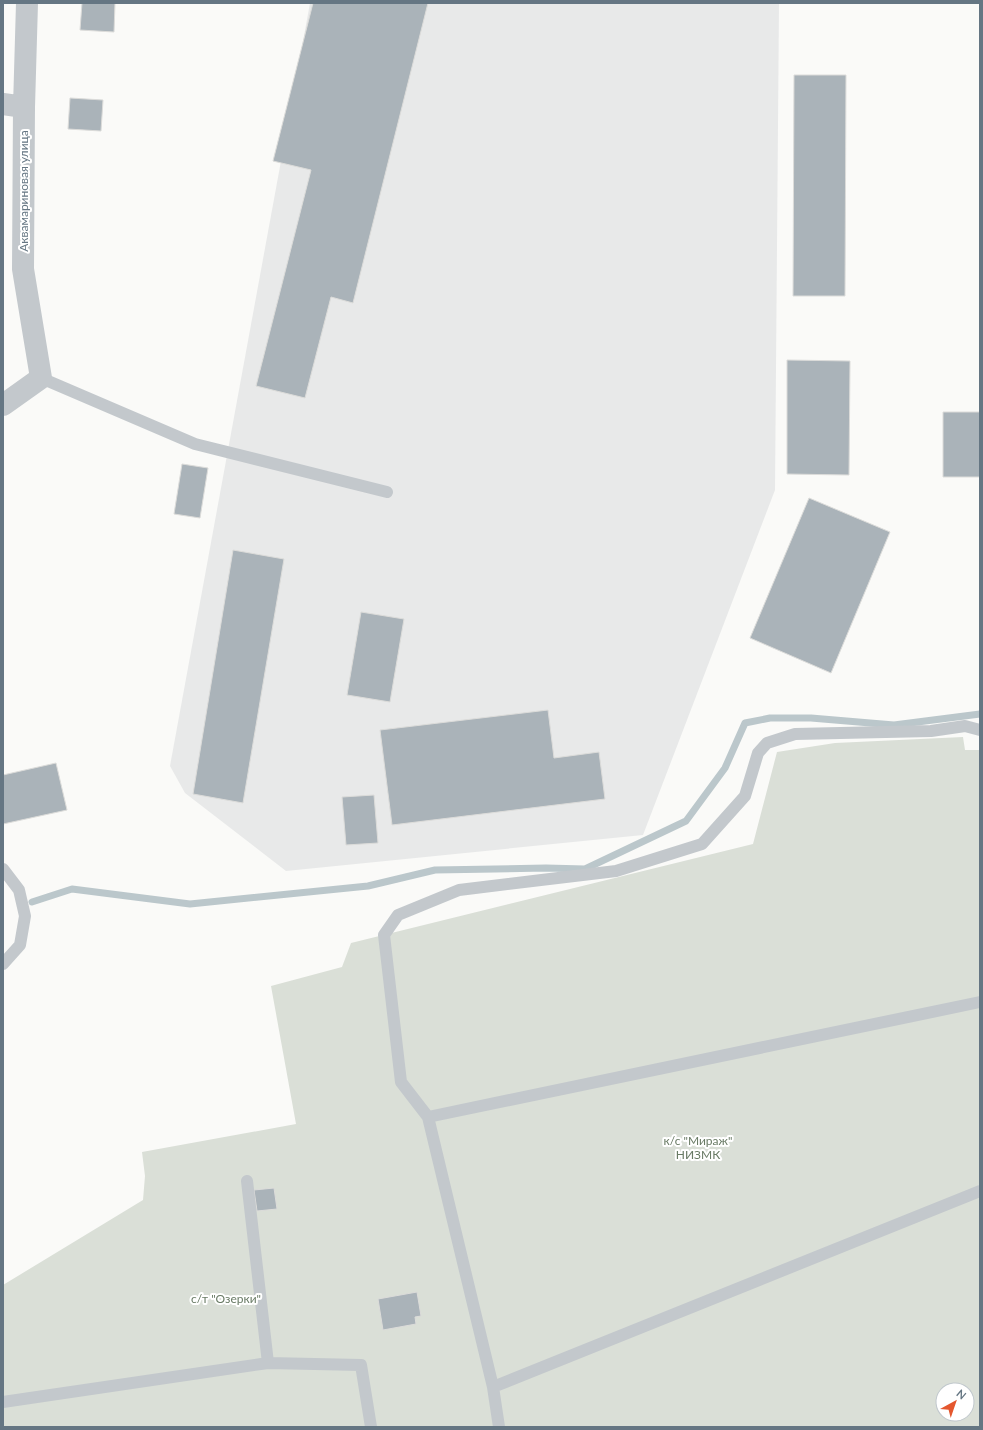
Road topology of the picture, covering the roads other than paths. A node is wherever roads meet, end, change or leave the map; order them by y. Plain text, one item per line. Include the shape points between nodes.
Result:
1 (27, 3) edge
2 (13, 106) edge
3 (41, 378) junction
4 (3, 405) edge
5 (387, 492) dead end
6 (980, 730) edge
7 (3, 869) edge
8 (3, 964) edge
9 (980, 1002) edge
10 (428, 1117) junction
11 (247, 1181) dead end
12 (980, 1191) edge
13 (268, 1363) junction
14 (493, 1387) junction
15 (3, 1402) edge
16 (371, 1427) edge
17 (499, 1427) edge

1 - 2 street, Аквамариновая улица
2 - 3 street, Аквамариновая улица via 23,268
3 - 4 street
3 - 5 lane via 195,444
6 - 10 lane via 965,726 931,731 795,734 767,743 758,753 745,796 702,844 616,871 459,890 398,915 384,935 401,1082
7 - 8 lane via 19,890 25,916 20,945
9 - 10 lane
10 - 14 lane
11 - 13 lane
12 - 14 lane
13 - 15 lane
13 - 16 lane via 360,1365
14 - 17 lane

